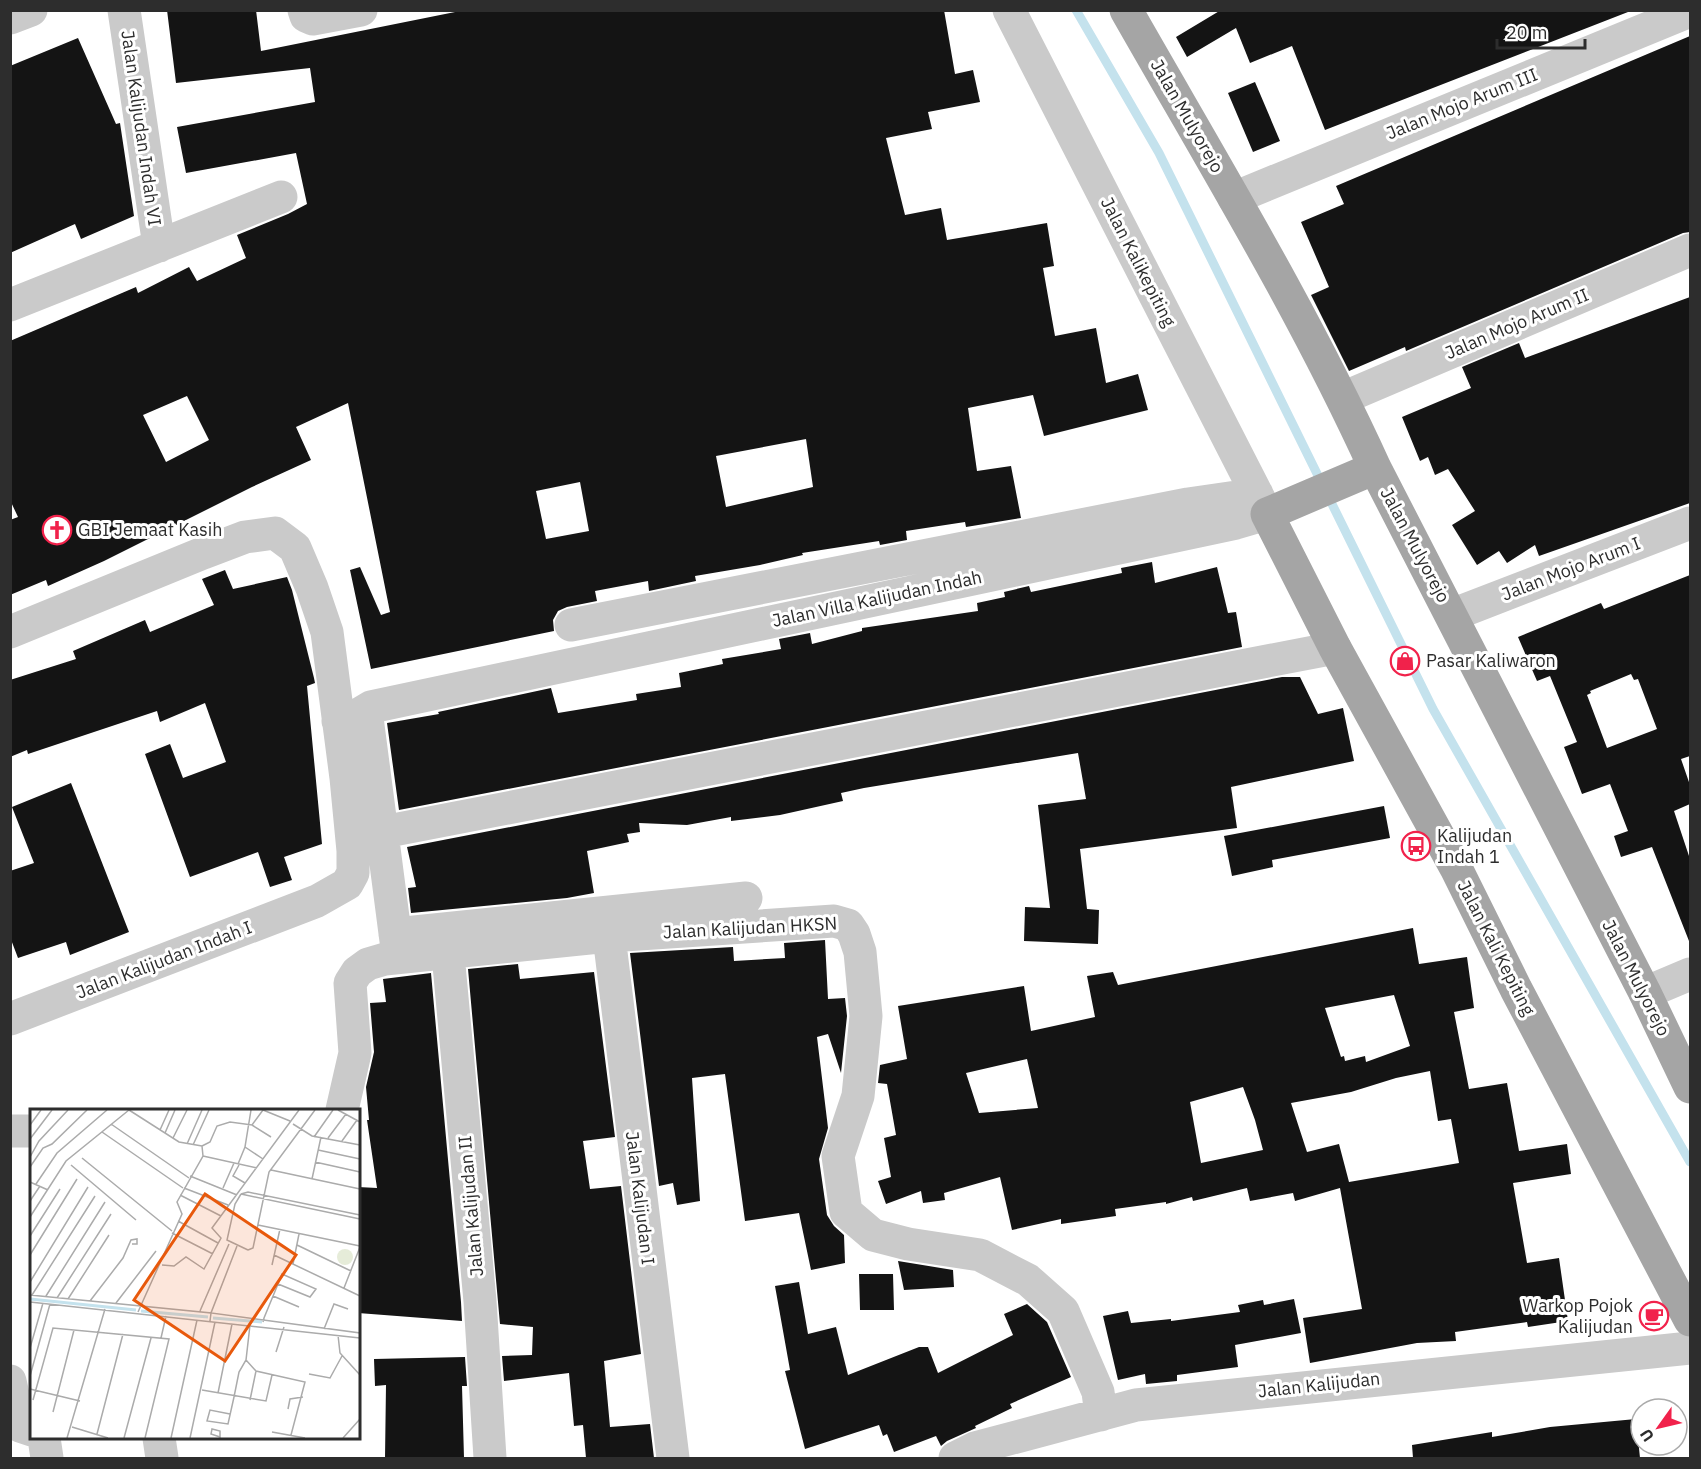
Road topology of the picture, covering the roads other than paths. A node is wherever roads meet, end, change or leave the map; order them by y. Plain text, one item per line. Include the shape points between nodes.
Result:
1 (31, 10) edge
2 (124, 10) edge
3 (304, 10) edge
4 (361, 10) edge
5 (1009, 10) edge
6 (1126, 10) edge
7 (1690, 11) edge
8 (10, 18) edge
9 (281, 197) dead end
10 (1234, 198) junction
11 (159, 246) junction
12 (1690, 250) edge
13 (10, 305) edge
14 (1343, 398) junction
15 (1375, 468) junction
16 (1272, 504) junction
17 (1690, 523) edge
18 (1452, 615) junction
19 (571, 625) dead end
20 (10, 632) edge
21 (1335, 648) junction
22 (353, 710) junction
23 (383, 832) junction
24 (746, 898) dead end
25 (609, 936) junction
26 (397, 946) junction
27 (448, 954) junction
28 (1690, 974) edge
29 (1645, 993) junction
30 (10, 1019) edge
31 (1690, 1087) edge
32 (342, 1109) edge
33 (10, 1131) edge
34 (30, 1131) edge
35 (1690, 1320) edge
36 (1690, 1348) edge
37 (10, 1381) edge
38 (1101, 1415) junction
39 (30, 1429) edge
40 (44, 1439) edge
41 (159, 1439) edge
42 (47, 1458) edge
43 (162, 1458) edge
44 (490, 1458) edge
45 (673, 1458) edge
46 (954, 1458) edge

1 - 8 street
2 - 11 street, Jalan Kalijudan Indah VI
3 - 4 street via 313,19
5 - 16 street, Jalan Kalikepiting
6 - 10 main road, Jalan Mulyorejo
7 - 10 street, Jalan Mojo Arum III
9 - 11 street, Jalan Kalijudan Indah VI
10 - 14 main road, Jalan Mulyorejo
11 - 13 street, Jalan Kalijudan Indah VI
12 - 14 street, Jalan Mojo Arum II
14 - 15 main road, Jalan Mulyorejo
15 - 16 main road, Jalan Villa Kalijudan Indah
15 - 18 main road, Jalan Mulyorejo
16 - 19 street, Jalan Villa Kalijudan Indah via 1188,504
16 - 21 main road, Jalan Kali Kepiting
16 - 22 street, Jalan Villa Kalijudan Indah via 1224,525
17 - 18 street, Jalan Mojo Arum I
18 - 29 main road, Jalan Mulyorejo
20 - 22 street via 245,537 275,533 295,548
21 - 23 street
21 - 35 main road, Jalan Kali Kepiting via 1456,868
22 - 23 street
22 - 30 street, Jalan Kalijudan Indah I via 346,778 354,873 347,884 317,901
23 - 26 street
24 - 26 street
25 - 27 street, Jalan Kalijudan HKSN
25 - 38 street, Jalan Kalijudan HKSN via 834,921 848,925 860,952 866,1017 858,1096 838,1156 846,1212 873,1235 980,1255 1028,1280 1063,1311 1098,1392
25 - 45 street, Jalan Kalijudan I
26 - 27 street, Jalan Kalijudan HKSN
26 - 32 street via 385,959 357,972 350,983 355,1053
27 - 44 street, Jalan Kalijudan II via 480,1301
28 - 29 street
29 - 31 main road, Jalan Mulyorejo
33 - 34 street
36 - 38 street, Jalan Kalijudan via 1148,1404
37 - 39 street via 20,1426
38 - 46 street, Jalan Kalijudan via 975,1448
40 - 42 street
41 - 43 street

